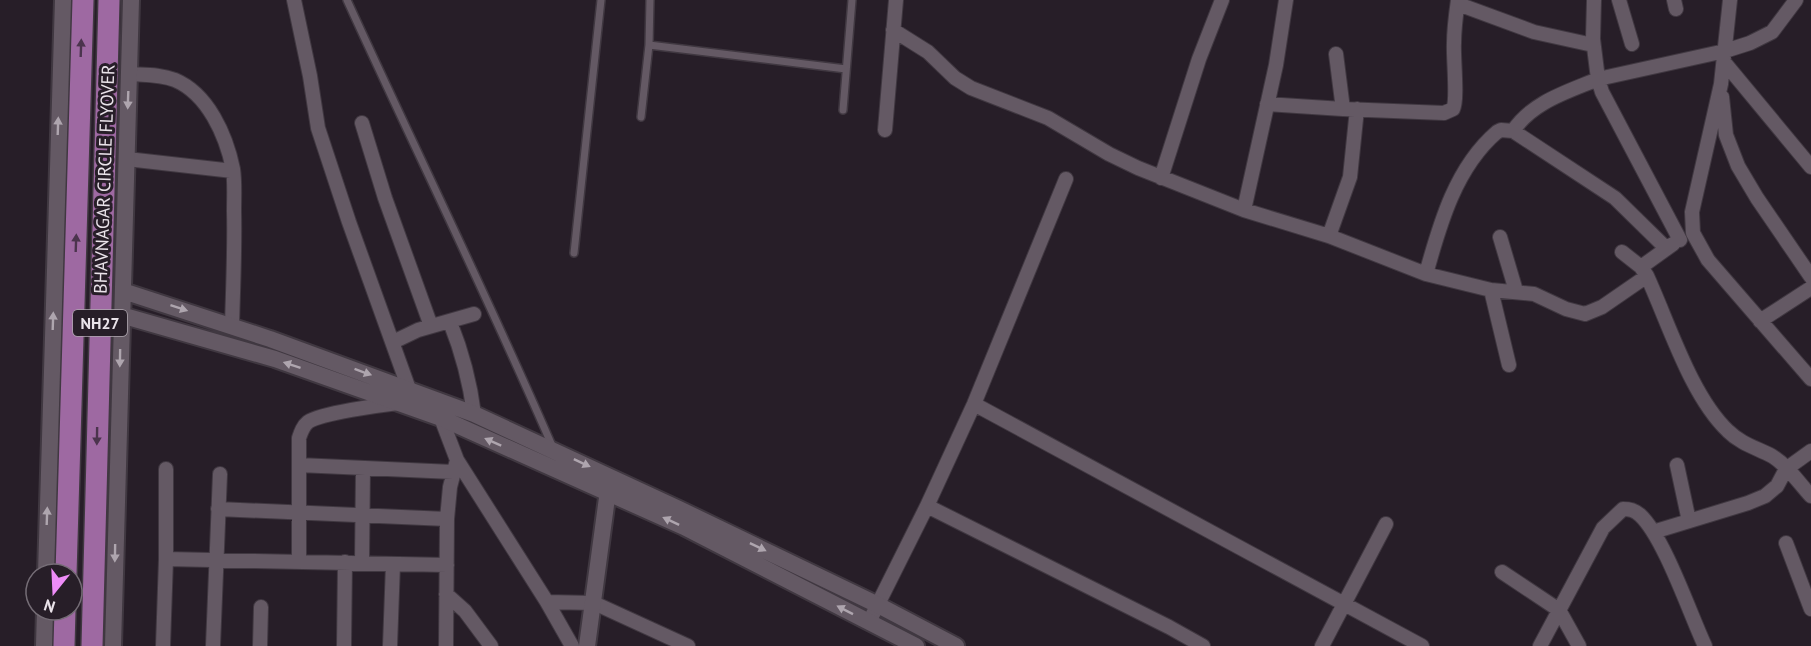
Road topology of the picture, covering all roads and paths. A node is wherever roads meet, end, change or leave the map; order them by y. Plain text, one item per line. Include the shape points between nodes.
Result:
1 (63, 0) edge
2 (83, 0) edge
3 (109, 0) edge
4 (131, 0) edge
5 (294, 0) edge
6 (347, 0) edge
7 (601, 0) edge
8 (650, 0) edge
9 (852, 0) edge
10 (897, 0) edge
11 (1222, 0) edge
12 (1286, 0) edge
13 (1594, 0) edge
14 (1619, 0) edge
15 (1730, 0) edge
16 (1796, 0) edge
17 (1458, 2) edge
18 (893, 30) junction
19 (649, 45) junction
20 (1593, 45) junction
21 (1632, 45) dead end
22 (1336, 54) dead end
23 (1725, 56) junction
24 (846, 69) junction
25 (129, 74) junction
26 (1598, 79) junction
27 (1721, 84) junction
28 (1267, 104) junction
29 (1350, 109) junction
30 (843, 110) dead end
31 (641, 117) dead end
32 (362, 123) dead end
33 (885, 130) dead end
34 (1513, 131) junction
35 (127, 159) junction
36 (1811, 167) edge
37 (233, 171) junction
38 (1161, 178) junction
39 (1066, 179) dead end
40 (1244, 210) junction
41 (1693, 233) junction
42 (1329, 236) junction
43 (1500, 237) dead end
44 (1680, 240) junction
45 (1666, 248) junction
46 (1622, 252) dead end
47 (574, 253) dead end
48 (1644, 272) junction
49 (1426, 274) junction
50 (1811, 277) edge
51 (1811, 288) edge
52 (1491, 290) junction
53 (123, 291) junction
54 (1516, 291) junction
55 (474, 314) dead end
56 (121, 315) junction
57 (450, 321) junction
58 (1760, 321) junction
59 (232, 326) junction
60 (431, 326) junction
61 (393, 342) junction
62 (1509, 365) dead end
63 (1811, 379) edge
64 (404, 396) junction
65 (974, 404) junction
66 (474, 414) junction
67 (441, 418) junction
68 (554, 450) junction
69 (1811, 451) edge
70 (299, 465) junction
71 (1677, 465) dead end
72 (455, 466) junction
73 (363, 468) junction
74 (166, 469) dead end
75 (1786, 469) junction
76 (220, 474) dead end
77 (609, 485) junction
78 (1811, 496) edge
79 (927, 506) junction
80 (218, 509) junction
81 (300, 512) junction
82 (363, 515) junction
83 (447, 519) junction
84 (1689, 521) junction
85 (1386, 524) dead end
86 (1653, 532) junction
87 (1786, 543) dead end
88 (166, 559) junction
89 (216, 561) junction
90 (46, 562) edge
91 (66, 562) edge
92 (298, 562) junction
93 (345, 562) junction
94 (362, 562) junction
95 (393, 564) junction
96 (447, 565) junction
97 (1502, 572) dead end
98 (446, 594) junction
99 (547, 602) junction
100 (594, 603) junction
101 (1344, 604) junction
102 (878, 605) junction
103 (261, 606) dead end
104 (1811, 609) edge
105 (1559, 610) junction
106 (45, 622) edge
107 (65, 622) edge
108 (869, 622) junction
109 (919, 626) junction
110 (912, 645) edge
111 (44, 646) edge
112 (64, 646) edge
113 (92, 646) edge
114 (113, 646) edge
115 (164, 646) edge
116 (213, 646) edge
117 (260, 646) edge
118 (344, 646) edge
119 (390, 646) edge
120 (446, 646) edge
121 (491, 646) edge
122 (572, 646) edge
123 (587, 646) edge
124 (688, 646) edge
125 (956, 646) edge
126 (1203, 646) edge
127 (1322, 646) edge
128 (1422, 646) edge
129 (1540, 646) edge
130 (1580, 646) edge
131 (1706, 646) edge

90 -> 1 street
91 -> 2 highway, BHAVNAGAR CIRCLE FLYOVER / NH27
3 -> 113 highway, BHAVNAGAR CIRCLE FLYOVER / NH27
4 - 25 street
5 - 61 street via 318,128
6 - 68 lane
7 - 47 lane
8 - 19 lane
9 - 24 lane
10 - 18 street
11 - 38 street via 1198,59
12 - 28 street
13 - 20 street
14 - 21 street
15 - 23 street
16 - 23 street via 1772,32
17 - 20 street via 1534,32
17 - 29 street via 1453,109 1444,113
18 - 33 street
18 - 38 street via 928,52 971,88 1048,118 1109,154
19 - 24 lane
19 - 31 lane
20 - 26 street
22 - 29 street
23 - 26 street
23 - 27 street
23 - 36 street
24 - 30 lane
25 -> 35 street
25 - 37 street via 159,75 189,88 208,106
26 - 34 street via 1541,104
26 - 44 street
27 - 41 street via 1692,212
27 - 50 street via 1730,150 1757,198
28 - 29 street
28 - 40 street
29 - 42 street via 1350,177
32 - 60 street
34 - 45 street via 1615,198
34 - 49 street via 1497,132 1462,174 1438,228
35 - 37 street
35 - 53 street
37 - 59 street
38 - 40 street
39 - 65 street
40 - 42 street
41 - 44 street
41 - 58 street via 1708,260
42 - 49 street
43 - 54 street
44 - 45 street
45 - 48 street
46 - 48 street
48 - 54 street via 1592,313 1566,309 1534,294
48 - 75 street via 1699,393 1728,431 1774,457
49 - 52 street
51 - 58 street
52 - 54 street
52 - 62 street
53 - 56 street
53 -> 59 street
55 - 57 street
64 -> 56 street
56 -> 114 street
57 - 60 street
57 - 66 street via 465,364
58 - 63 street
59 -> 64 street
60 - 61 street
61 - 64 street
64 - 66 street
64 - 67 street
64 - 70 street via 308,422 299,438
65 - 79 street
65 - 101 street
66 - 68 street
67 - 72 street
77 -> 67 street
68 -> 77 street
69 - 75 street
70 - 73 street
70 - 81 street
71 - 84 street
72 - 73 street
72 - 83 street
72 - 99 street
73 - 82 street
74 - 88 street
75 - 78 street
75 - 84 street via 1777,486 1765,496
76 - 80 street
77 - 100 street
77 -> 102 street
108 -> 77 street
79 - 102 street
79 - 126 street
80 - 81 street
80 - 89 street
81 - 82 street
81 - 92 street
82 - 83 street
82 - 94 street
83 - 96 street
84 - 86 street
85 - 101 street
86 - 105 street via 1631,509 1616,514 1604,528
86 - 131 street
87 - 104 street
88 - 89 street
88 - 115 street
89 - 92 street
89 - 116 street
92 - 93 street
93 - 94 street
93 - 118 street
94 - 95 street
95 - 96 street
95 - 119 street
96 - 98 street
97 - 105 street
98 - 120 street
98 - 121 street via 472,619
99 - 100 street
99 - 122 street
100 - 123 street
100 - 124 street
101 - 127 street
101 - 128 street
102 - 108 street
102 - 109 street
103 - 117 street
105 - 129 street
105 - 130 street
106 - 111 street
107 - 112 highway
108 - 110 street
109 - 110 street
109 - 125 street

